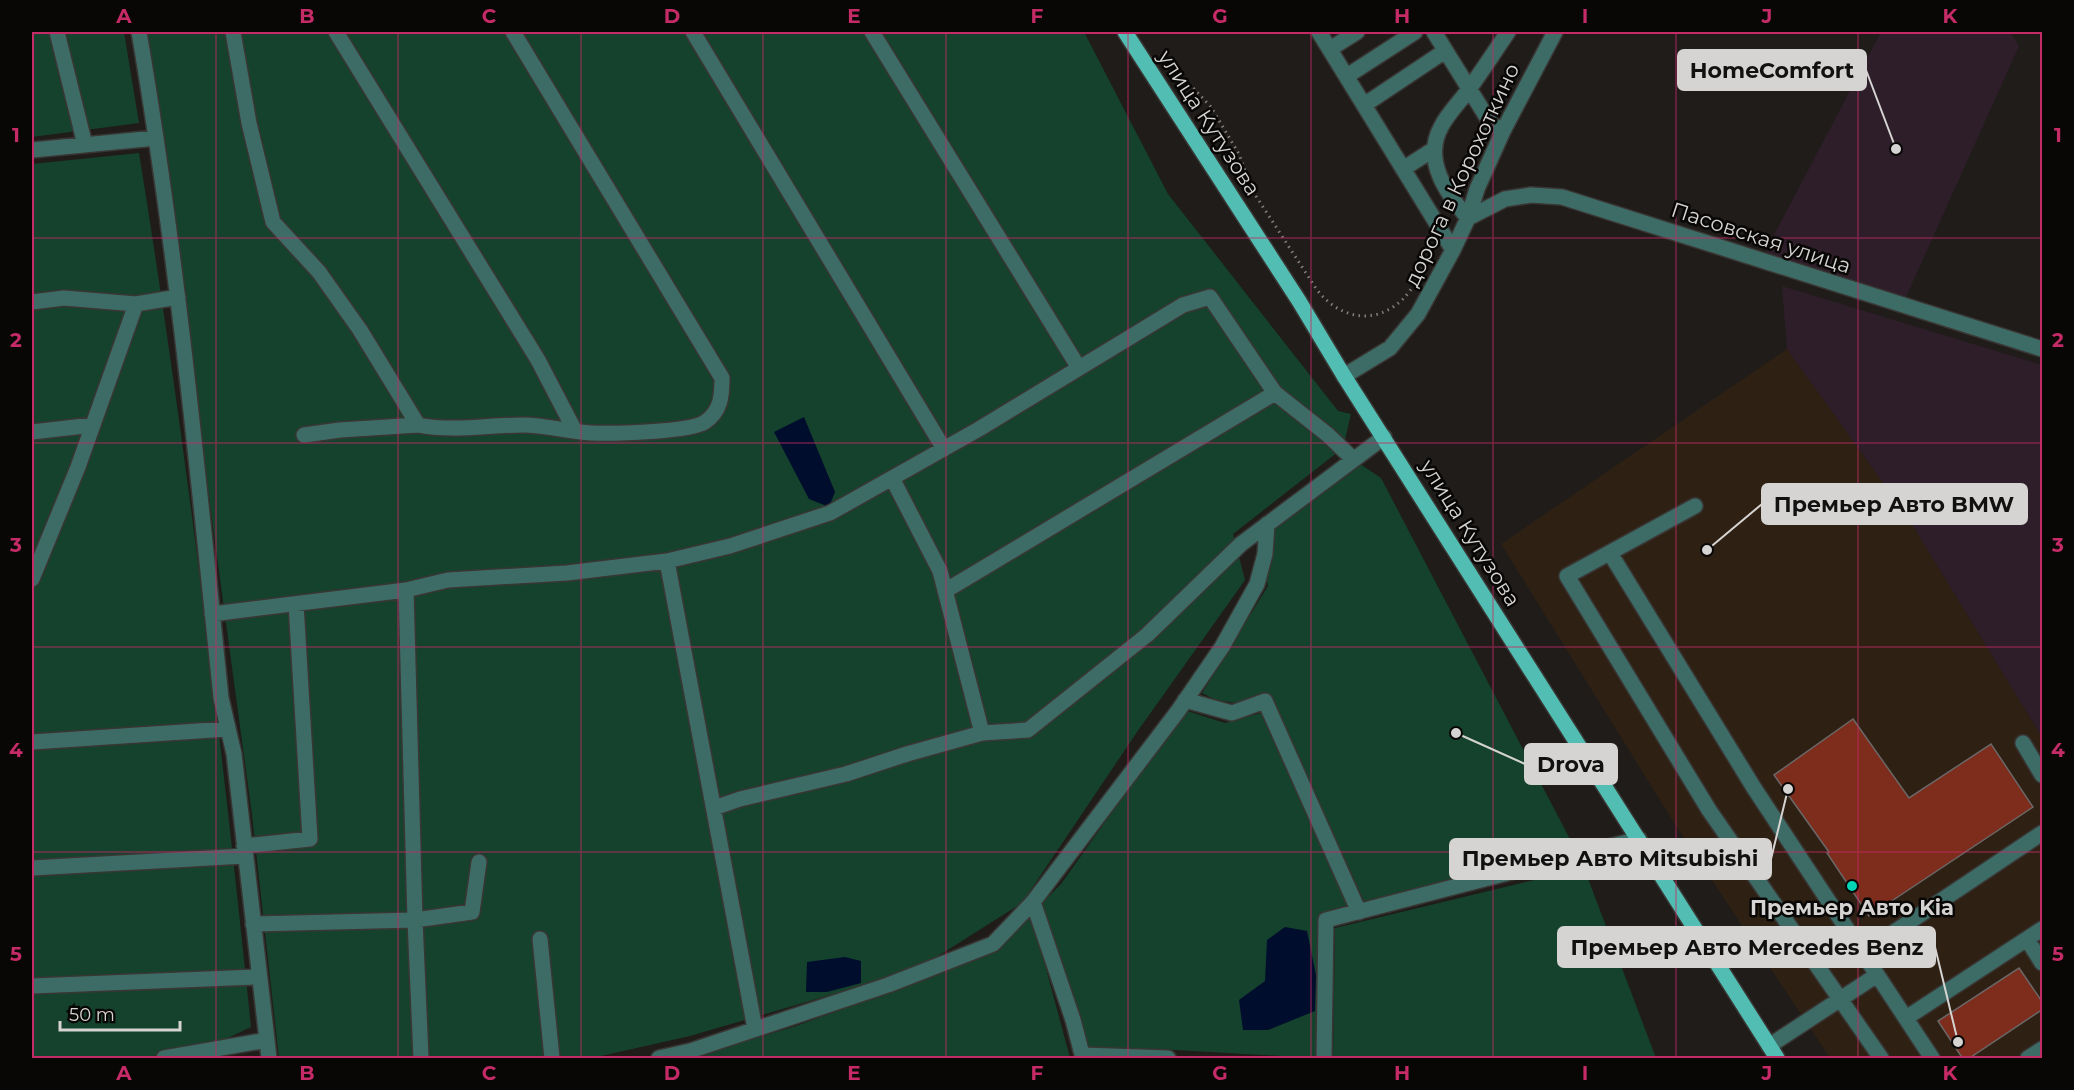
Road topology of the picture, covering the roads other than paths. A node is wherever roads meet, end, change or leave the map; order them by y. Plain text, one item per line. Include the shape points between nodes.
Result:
1 (57, 32) edge
2 (139, 32) edge
3 (232, 32) edge
4 (336, 32) edge
5 (513, 32) edge
6 (693, 32) edge
7 (872, 32) edge
8 (1125, 32) edge
9 (1319, 32) edge
10 (1357, 32) edge
11 (1414, 32) edge
12 (1434, 32) edge
13 (1508, 32) edge
14 (1555, 32) edge
15 (1330, 49) junction
16 (1444, 51) junction
17 (1347, 76) junction
18 (1469, 89) junction
19 (1364, 105) junction
20 (1503, 131) junction
21 (156, 138) junction
22 (85, 145) junction
23 (1434, 149) junction
24 (32, 150) edge
25 (1403, 169) junction
26 (1468, 218) junction
27 (1453, 250) junction
28 (178, 297) junction
29 (32, 302) edge
30 (136, 304) junction
31 (2043, 348) edge
32 (1078, 368) junction
33 (1344, 376) junction
34 (1275, 393) junction
35 (93, 425) junction
36 (418, 425) junction
37 (575, 431) junction
38 (32, 432) edge
39 (304, 435) dead end
40 (1384, 437) junction
41 (944, 449) junction
42 (1353, 459) junction
43 (892, 478) junction
44 (1695, 506) dead end
45 (1267, 524) junction
46 (1610, 553) junction
47 (667, 561) junction
48 (32, 579) edge
49 (406, 590) junction
50 (945, 591) junction
51 (296, 604) junction
52 (212, 614) junction
53 (1185, 700) junction
54 (228, 729) junction
55 (982, 733) junction
56 (32, 742) edge
57 (2023, 743) dead end
58 (2043, 775) edge
59 (714, 808) junction
60 (2043, 833) edge
61 (1639, 839) junction
62 (245, 851) junction
63 (479, 862) dead end
64 (32, 868) edge
65 (1033, 902) junction
66 (1359, 912) junction
67 (415, 920) junction
68 (253, 924) junction
69 (2043, 929) edge
70 (540, 939) dead end
71 (2027, 939) junction
72 (1863, 953) junction
73 (2043, 963) edge
74 (1877, 975) junction
75 (259, 977) junction
76 (32, 986) edge
77 (1841, 998) junction
78 (1906, 1018) junction
79 (755, 1029) junction
80 (267, 1041) junction
81 (2043, 1049) edge
82 (1773, 1052) edge
83 (691, 1055) edge
84 (1082, 1057) edge
85 (164, 1059) edge
86 (269, 1059) edge
87 (421, 1059) edge
88 (552, 1059) edge
89 (659, 1059) edge
90 (1168, 1059) edge
91 (1324, 1059) edge
92 (1881, 1059) edge
93 (1932, 1059) edge
94 (2028, 1059) edge

1 - 22 street
2 - 21 street
3 - 36 street via 273,222 319,272
4 - 37 street via 538,360
5 - 37 street via 722,378 717,411 703,424 676,429
6 - 41 street
7 - 32 street
8 - 33 main road, улица Кутузова
9 - 15 street
10 - 15 street
11 - 17 street
12 - 16 street
13 - 18 street
14 - 20 street, дорога в Корохоткино
15 - 17 street
16 - 18 street
16 - 19 street
17 - 19 street
18 - 20 street via 1491,124
18 - 23 street via 1441,127
19 - 25 street
20 - 26 street, дорога в Корохоткино
21 - 22 street
21 - 28 street
22 - 24 street
23 - 25 street
23 - 26 street via 1437,172
25 - 27 street
26 - 27 street, дорога в Корохоткино
26 - 31 street, Пасовская улица via 1505,199 1531,195 1562,197
27 - 33 street, дорога в Корохоткино via 1418,314 1390,348
28 - 30 street
28 - 52 street
29 - 30 street via 64,298
30 - 35 street
32 - 34 street via 1183,305 1210,297
32 - 41 street
33 - 40 main road, улица Кутузова
34 - 42 street
34 - 50 street
35 - 38 street
35 - 48 street
36 - 37 street via 440,429 525,425
36 - 39 street
40 - 42 street
40 - 61 main road, улица Кутузова
41 - 43 street
42 - 45 street
43 - 47 street via 830,513 730,546
43 - 50 street via 940,571
44 - 46 street
45 - 53 street via 1257,584 1222,647
45 - 55 street via 1240,544 1147,635 1028,730
46 - 72 street via 1754,788
46 - 77 street via 1567,576 1709,810
47 - 49 street via 567,573 448,579
47 - 59 street
49 - 51 street
49 - 67 street
50 - 55 street
51 - 52 street
51 - 62 street via 310,839
52 - 54 street
53 - 65 street
53 - 66 street via 1232,713 1265,701
54 - 56 street
54 - 62 street
55 - 59 street
57 - 58 street
59 - 79 street
60 - 72 street
61 - 66 street
61 - 82 main road, улица Кутузова
62 - 64 street
62 - 68 street
63 - 67 street via 472,912
65 - 79 street via 993,944 888,985
65 - 84 street
66 - 91 street via 1326,920
67 - 68 street
67 - 87 street
68 - 75 street
69 - 71 street
70 - 88 street
71 - 73 street
71 - 78 street
72 - 74 street
74 - 77 street
74 - 78 street
75 - 76 street
75 - 80 street
77 - 82 street
77 - 92 street
78 - 93 street
79 - 83 street
80 - 85 street
80 - 86 street
81 - 94 street
83 - 89 street
84 - 90 street

